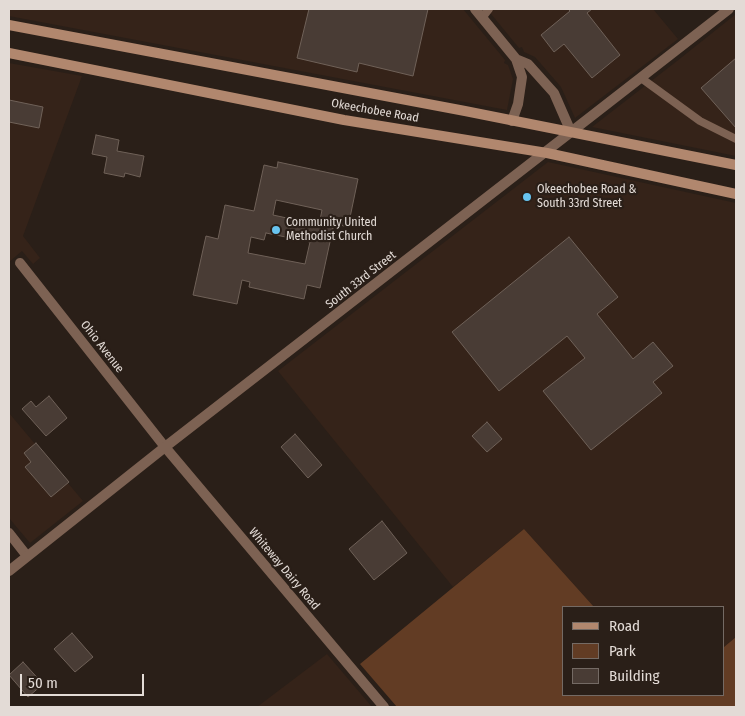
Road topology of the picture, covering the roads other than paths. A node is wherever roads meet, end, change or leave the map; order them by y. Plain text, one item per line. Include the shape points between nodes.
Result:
1 (475, 9) edge
2 (489, 9) edge
3 (729, 9) edge
4 (482, 18) junction
5 (9, 25) edge
6 (9, 53) edge
7 (516, 59) junction
8 (642, 78) junction
9 (512, 120) junction
10 (571, 132) junction
11 (736, 139) edge
12 (546, 153) junction
13 (736, 165) edge
14 (736, 194) edge
15 (20, 263) dead end
16 (165, 447) junction
17 (9, 534) edge
18 (28, 556) junction
19 (9, 571) edge
20 (384, 707) edge

1 - 4 street
2 - 4 lane
3 - 8 street, South 33rd Street
4 - 7 street
5 - 9 main road, Okeechobee Road
6 - 12 main road, Okeechobee Road via 344,120
7 - 9 street via 522,77
7 - 10 street via 528,64 554,94
8 - 10 street, South 33rd Street
8 - 11 lane via 700,121
9 - 10 main road, Okeechobee Road
10 - 12 street, South 33rd Street
10 - 13 main road, Okeechobee Road
12 - 14 main road, Okeechobee Road
12 - 16 street, South 33rd Street
15 - 16 street, Ohio Avenue
16 - 18 street, South 33rd Street
16 - 20 street, Whiteway Dairy Road
17 - 18 street
18 - 19 street, South 33rd Street

